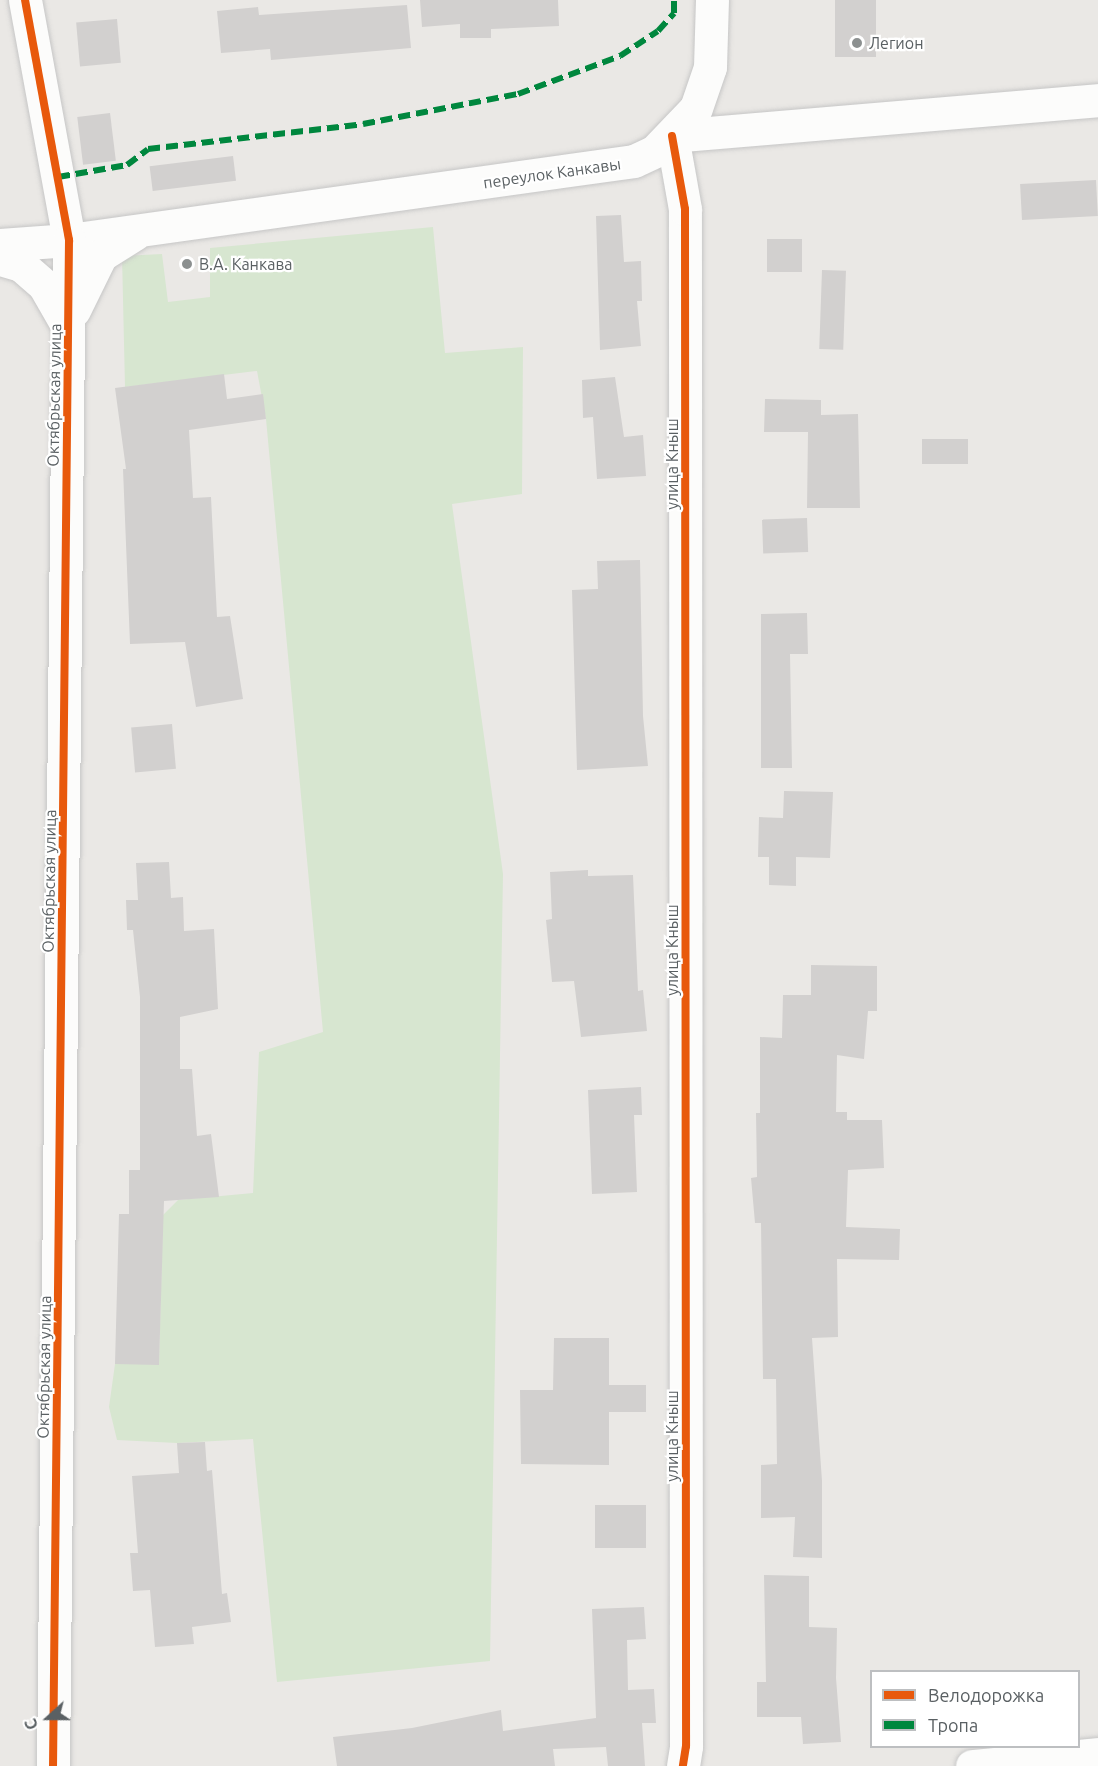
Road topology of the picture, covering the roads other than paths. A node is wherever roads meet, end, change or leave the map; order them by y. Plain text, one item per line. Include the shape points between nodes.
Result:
1 (25, 0) edge
2 (712, 0) edge
3 (1098, 100) edge
4 (672, 136) junction
5 (143, 229) junction
6 (69, 240) junction
7 (0, 245) edge
8 (0, 259) edge
9 (68, 327) junction
10 (1098, 1754) edge
11 (52, 1766) edge
12 (683, 1766) edge
13 (972, 1766) edge

1 - 6 street, Октябрьская улица
2 - 4 street via 706,82 696,108
3 - 4 street
4 - 5 street, переулок Канкавы via 646,156 618,165
4 - 12 street, улица Кныш via 685,208
5 - 6 street, переулок Канкавы
5 - 9 street via 101,255 81,290
6 - 7 street, переулок Канкавы
6 - 9 street, Октябрьская улица
8 - 9 street via 21,265 44,285
9 - 11 street, Октябрьская улица
10 - 13 street

